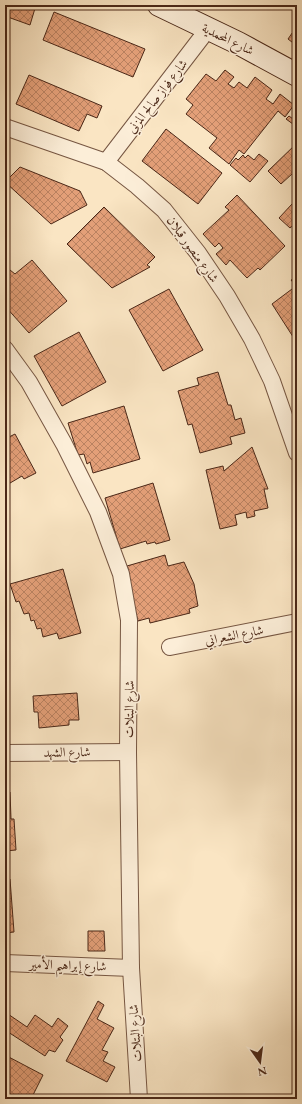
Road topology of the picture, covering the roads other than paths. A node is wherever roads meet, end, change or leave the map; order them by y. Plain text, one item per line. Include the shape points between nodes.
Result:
1 (159, 5) edge
2 (208, 29) junction
3 (297, 75) edge
4 (5, 127) edge
5 (106, 162) junction
6 (5, 349) edge
7 (297, 453) edge
8 (297, 622) edge
9 (170, 647) dead end
10 (128, 752) junction
11 (5, 753) edge
12 (5, 963) edge
13 (131, 968) junction
14 (138, 1099) edge

1 - 2 street, شارع المحمدية
2 - 3 street, شارع المحمدية
2 - 5 street, شارع فواز صالح المزني
4 - 5 street, شارع منصور قبلان
5 - 7 street, شارع منصور قبلان via 164,210 198,253 227,296 272,381
6 - 10 street, شارع البتلات via 29,382 64,444 98,512 120,574 129,620
8 - 9 street, شارع الشعراني
10 - 11 street, شارع الشهد
10 - 13 street, شارع البتلات
12 - 13 street, شارع إبراهيم الأمير
13 - 14 street, شارع البتلات

